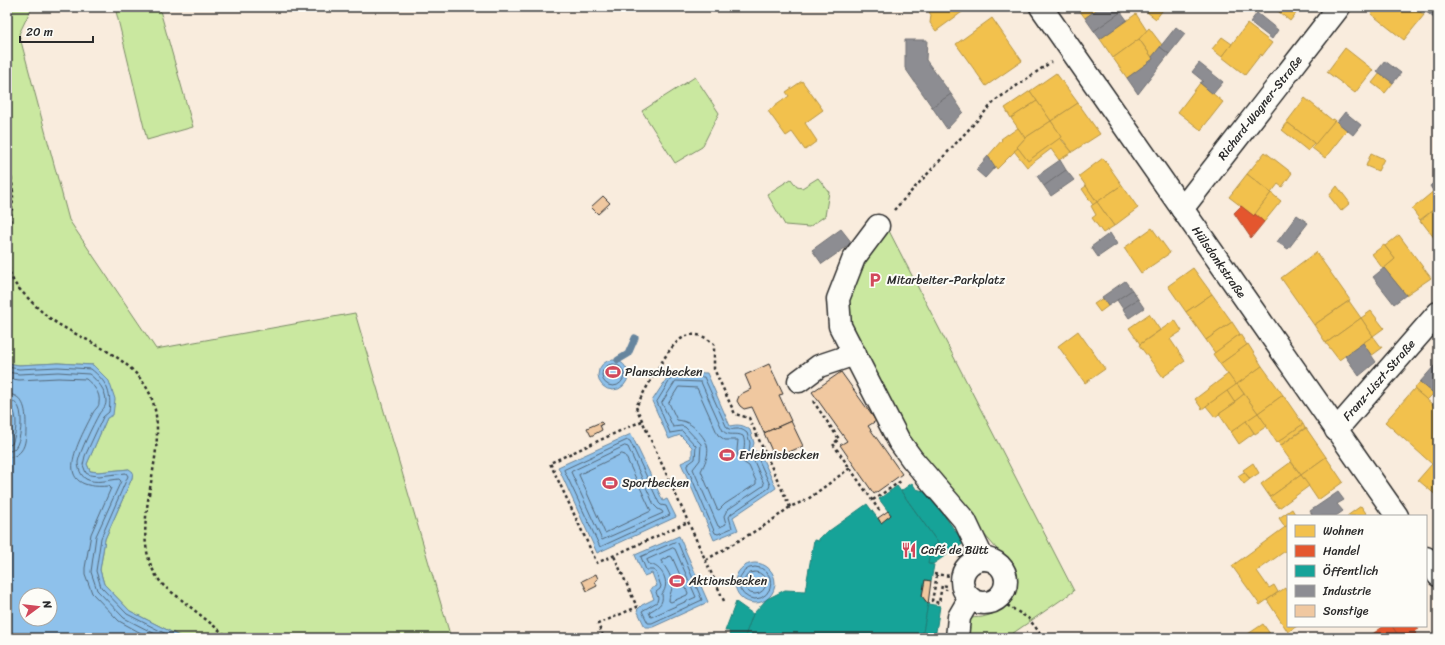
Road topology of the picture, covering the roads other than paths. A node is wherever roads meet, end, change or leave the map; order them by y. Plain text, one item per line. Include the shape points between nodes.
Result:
1 (1041, 7) edge
2 (1339, 7) edge
3 (1182, 209) junction
4 (878, 226) road end
5 (1438, 313) edge
6 (855, 354) junction
7 (799, 381) road end
8 (1336, 430) junction
9 (1396, 515) edge
10 (983, 559) junction
11 (1427, 559) edge
12 (1438, 575) edge
13 (964, 591) junction
14 (957, 638) edge

1 - 3 street, Hülsdonkstraße
2 - 3 street, Richard-Wagner-Straße
3 - 8 street, Hülsdonkstraße
4 - 6 street via 854,258 838,299 840,326
5 - 8 street, Franz-Liszt-Straße
6 - 7 street via 819,366
6 - 10 street via 899,440 965,521
8 - 9 street, Hülsdonkstraße
10 - 13 street via 974,561 963,574
10 - 13 street via 996,563 1005,574 1002,594 991,602 983,603 976,601
11 - 12 street
13 - 14 street

